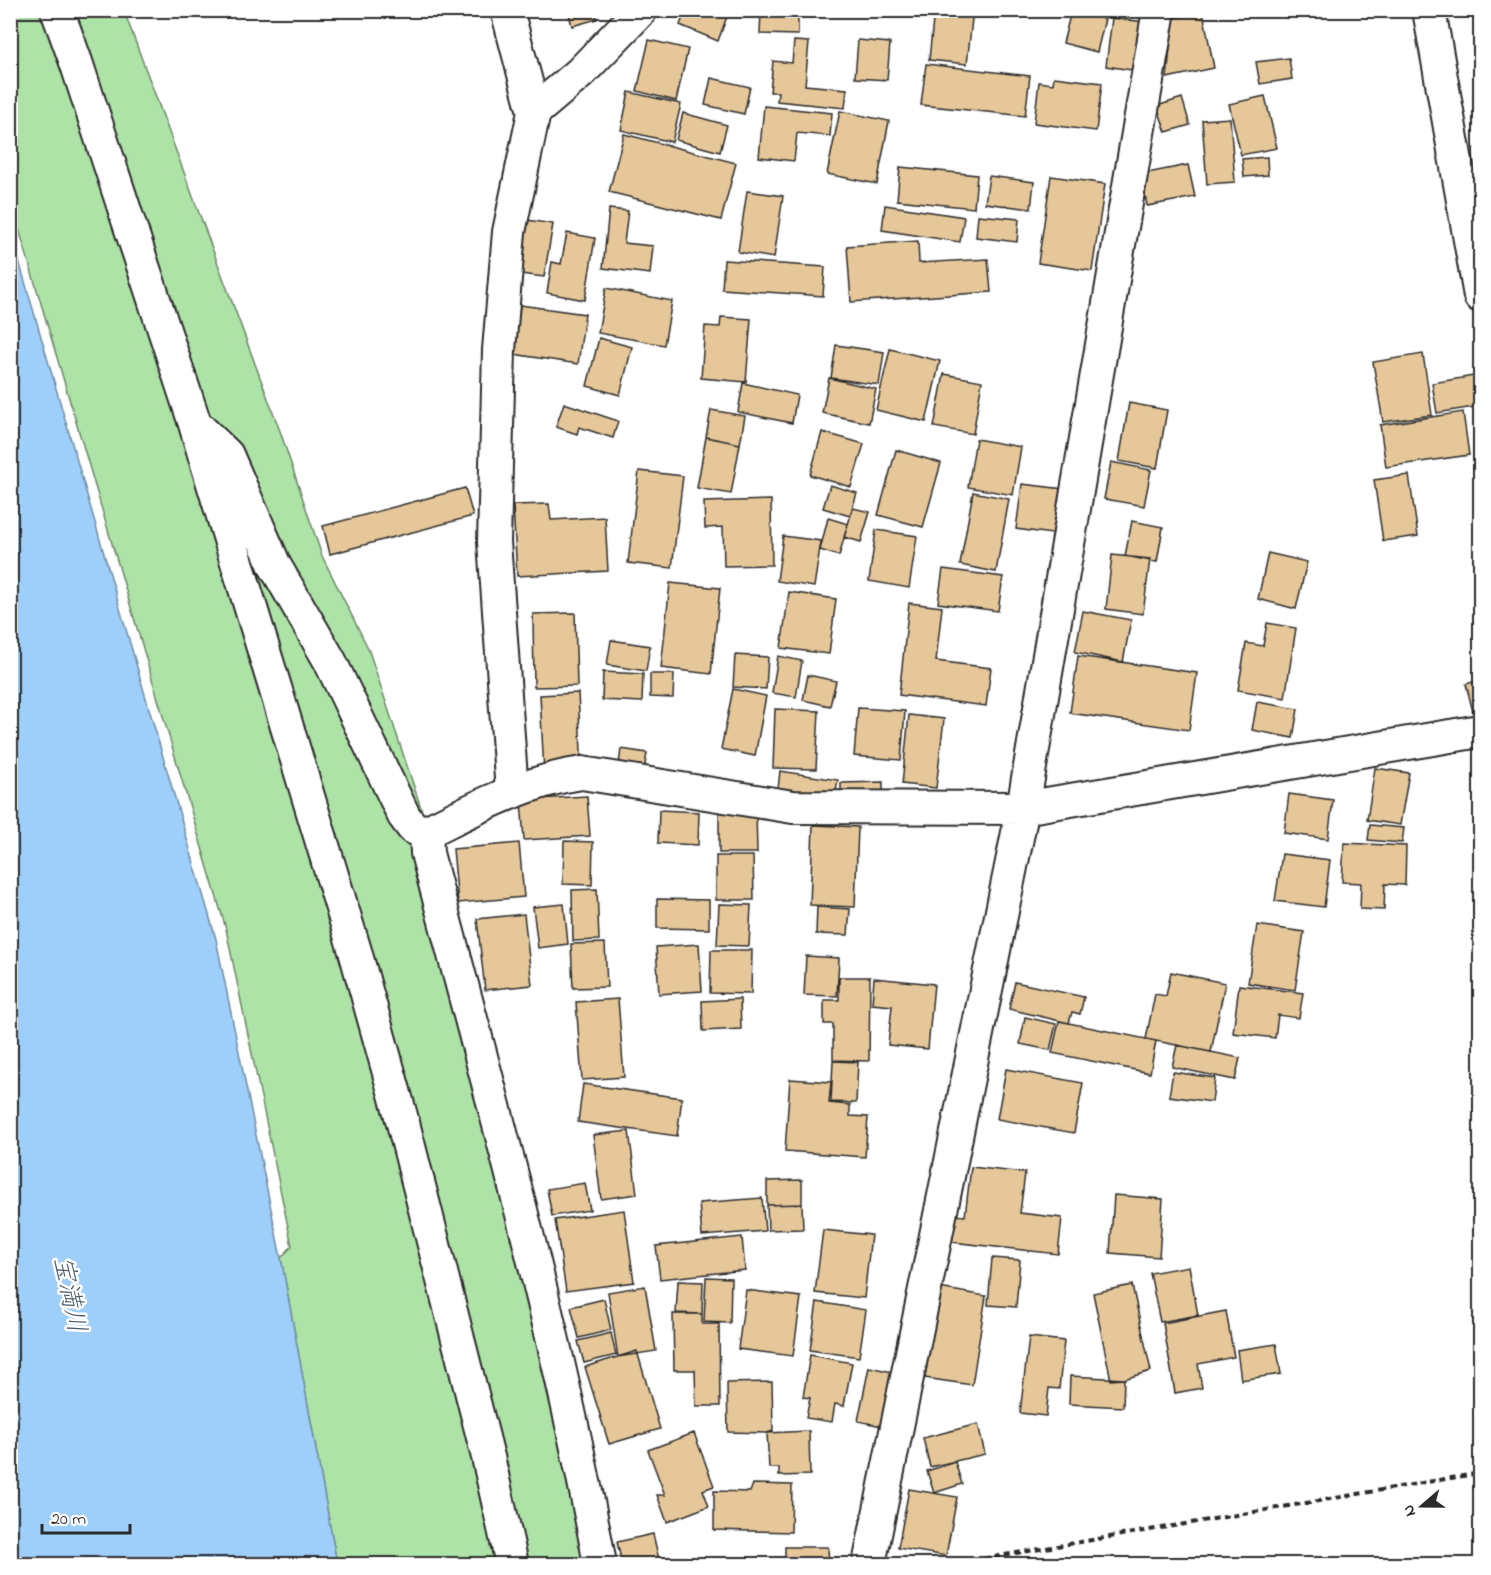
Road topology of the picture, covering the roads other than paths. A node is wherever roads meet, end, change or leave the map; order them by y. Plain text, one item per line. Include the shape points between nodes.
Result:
1 (57, 10) edge
2 (507, 10) edge
3 (641, 10) edge
4 (1159, 10) edge
5 (1429, 10) edge
6 (534, 112) junction
7 (1480, 296) edge
8 (195, 424) junction
9 (1480, 731) edge
10 (512, 792) junction
11 (1023, 808) junction
12 (426, 832) junction
13 (512, 1564) edge
14 (600, 1564) edge
15 (869, 1564) edge

1 - 8 street
2 - 6 street
3 - 6 street
4 - 11 street
5 - 7 street
6 - 10 street via 509,232 499,350 494,542
8 - 12 street via 227,455 275,566 330,661 404,816 413,828
8 - 13 street via 400,1111 489,1457
9 - 11 street
10 - 11 street via 559,776 582,773 793,807
10 - 12 street
11 - 15 street
12 - 14 street via 427,853 544,1302

